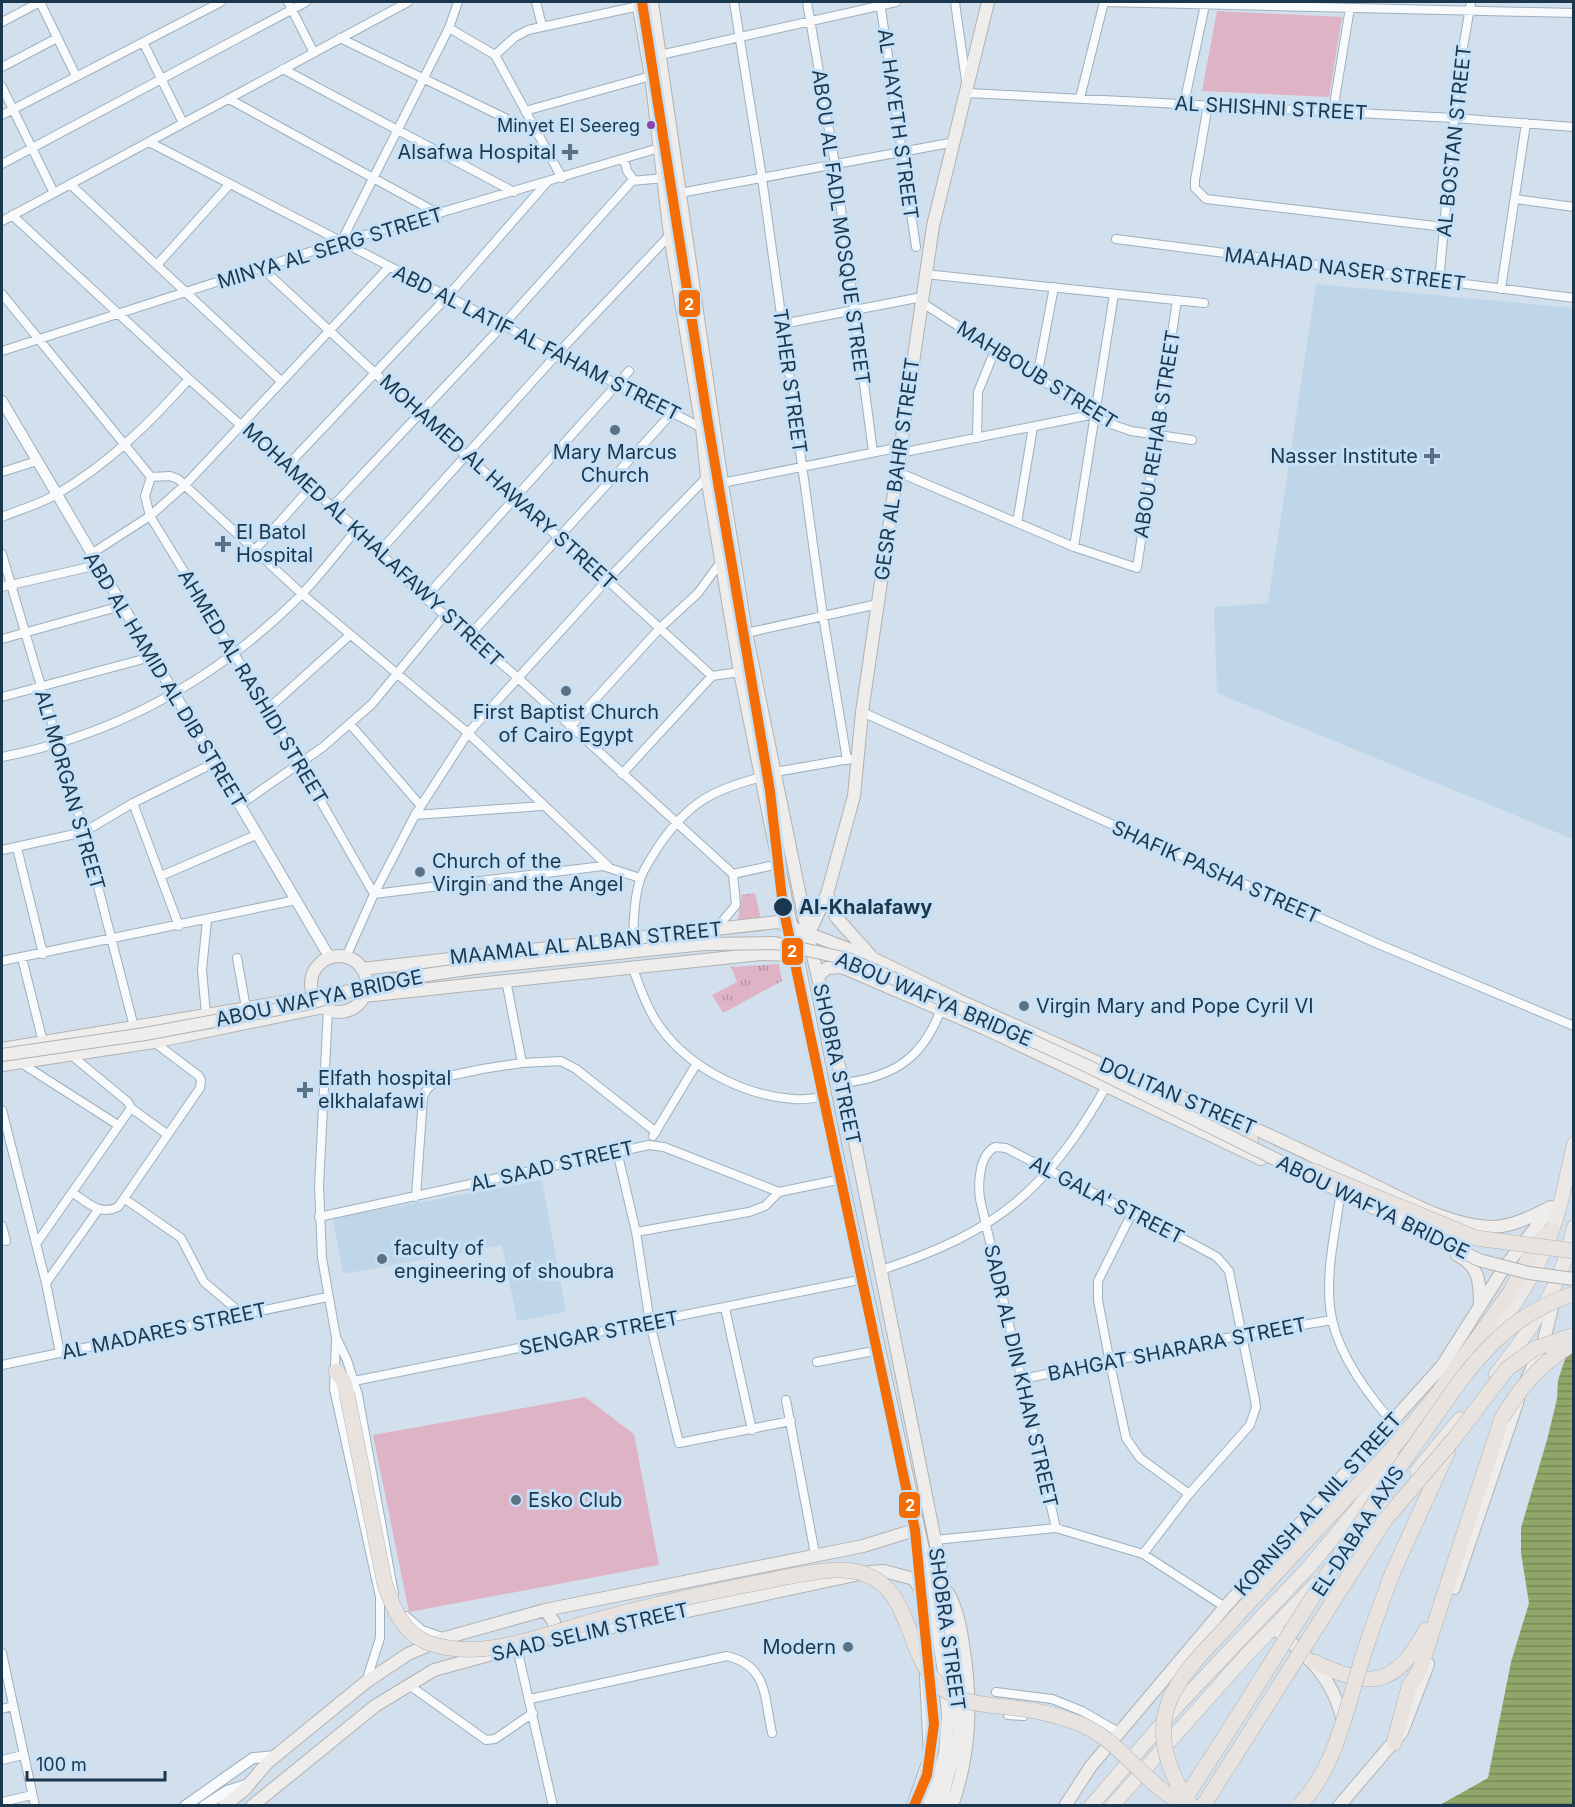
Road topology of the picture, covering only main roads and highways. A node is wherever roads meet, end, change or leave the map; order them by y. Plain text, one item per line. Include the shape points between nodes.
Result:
1 (652, 2) edge
2 (988, 2) edge
3 (638, 4) edge
4 (827, 894) junction
5 (790, 926) junction
6 (808, 935) junction
7 (798, 955) junction
8 (872, 958) junction
9 (362, 969) junction
10 (818, 976) junction
11 (364, 996) junction
12 (314, 997) junction
13 (326, 1008) junction
14 (2, 1049) edge
15 (2, 1055) edge
16 (2, 1065) edge
17 (1140, 1082) junction
18 (1574, 1144) edge
19 (857, 1155) junction
20 (838, 1159) junction
21 (1562, 1196) junction
22 (867, 1200) junction
23 (847, 1203) junction
24 (1551, 1207) junction
25 (1574, 1227) edge
26 (1552, 1230) junction
27 (1574, 1251) edge
28 (1574, 1278) edge
29 (1558, 1281) junction
30 (1574, 1294) edge
31 (1480, 1307) junction
32 (1574, 1335) edge
33 (1574, 1343) edge
34 (336, 1371) road end
35 (1453, 1440) junction
36 (918, 1529) junction
37 (914, 1579) junction
38 (944, 1586) junction
39 (1444, 1596) junction
40 (932, 1601) junction
41 (545, 1610) junction
42 (1274, 1628) junction
43 (926, 1634) junction
44 (554, 1639) junction
45 (1314, 1662) junction
46 (297, 1740) junction
47 (1394, 1743) junction
48 (311, 1758) junction
49 (249, 1784) junction
50 (266, 1796) junction
51 (225, 1806) edge
52 (252, 1806) edge
53 (913, 1806) edge
54 (929, 1806) edge
55 (940, 1806) edge
56 (952, 1806) edge
57 (1065, 1806) edge
58 (1091, 1806) edge
59 (1112, 1806) edge
60 (1180, 1806) edge
61 (1190, 1806) edge
62 (1203, 1806) edge
63 (1299, 1806) edge
64 (1304, 1806) edge
65 (1339, 1806) edge

1 - 6 main road, SHOBRA STREET via 746,633
2 - 4 main road, GESR AL BAHR STREET via 933,226 852,759 854,796
3 - 5 main road, SHOBRA STREET via 720,563
4 - 6 main road, GESR AL BAHR STREET
4 - 8 main road via 840,923
5 - 6 main road, MAAMAL AL ALBAN STREET
5 - 7 main road, SHOBRA STREET
5 - 9 main road, MAAMAL AL ALBAN STREET via 764,923
6 - 8 main road, DOLITAN STREET
6 - 10 main road, SHOBRA STREET
7 - 11 main road, MAAMAL AL ALBAN STREET via 761,954 632,966
7 - 20 main road, SHOBRA STREET
8 - 17 main road, DOLITAN STREET
9 - 11 main road via 366,981
9 - 12 main road via 346,957 330,958 313,974
10 - 19 main road, SHOBRA STREET
10 - 31 main road, DOLITAN STREET via 832,966 842,967 940,1009 1107,1085 1469,1261 1480,1281
11 - 13 main road via 348,1010
12 - 13 main road
12 - 14 main road
13 - 16 main road via 154,1042
15 - 28 main road, ABOU WAFYA BRIDGE, bridge via 145,1034 311,1003 378,982 704,944 775,943 848,959 930,994 1083,1064 1479,1260
17 - 24 main road, DOLITAN STREET via 1214,1110 1422,1208 1466,1223 1505,1226
17 - 27 highway, bridge via 1313,1171 1476,1238
18 - 21 highway, KORNISH AL NIL STREET
19 - 20 main road via 849,1160
19 - 22 main road, SHOBRA STREET
20 - 23 main road, SHOBRA STREET
21 - 24 main road, KORNISH AL NIL STREET
21 - 26 highway, KORNISH AL NIL STREET
22 - 23 main road via 856,1196
22 - 38 main road, SHOBRA STREET
23 - 36 main road, SHOBRA STREET
24 - 31 main road, KORNISH AL NIL STREET via 1504,1268
25 - 29 highway
26 - 58 highway, KORNISH AL NIL STREET via 1523,1289 1443,1410 1362,1500 1308,1568 1178,1705
26 - 61 highway, bridge via 1537,1243 1511,1291 1438,1393 1392,1449 1192,1665 1168,1704 1164,1726 1168,1762 1176,1785
29 - 42 highway via 1519,1344 1463,1416 1349,1551
29 - 47 main road via 1543,1344 1519,1398 1409,1720
30 - 60 highway, EL-DABAA AXIS, bridge via 1514,1325 1466,1375 1373,1504
31 - 57 main road, KORNISH AL NIL STREET via 1442,1366 1225,1607 1091,1766
32 - 35 highway, EL-DABAA AXIS, bridge via 1544,1344 1515,1362 1491,1386
33 - 39 highway, bridge via 1527,1381 1502,1418
34 - 61 highway, bridge via 351,1388 385,1585 403,1624 427,1642 445,1648 480,1650 680,1598 847,1570 879,1582 894,1596 934,1679 950,1694 972,1703 1077,1722 1117,1747 1167,1795
35 - 62 highway, EL-DABAA AXIS, bridge via 1384,1521
35 - 63 highway, bridge via 1392,1574 1330,1760 1317,1785
36 - 40 main road, SHOBRA STREET
36 - 41 main road, SAAD SELIM STREET via 885,1541
37 - 40 main road via 926,1588
37 - 43 main road via 922,1593
37 - 44 main road, SAAD SELIM STREET via 884,1571 870,1572
38 - 55 main road, SHOBRA STREET via 960,1701 959,1733
38 - 56 main road via 958,1616 970,1710 966,1759
39 - 45 highway via 1406,1661 1394,1671 1372,1679 1351,1678
39 - 47 highway via 1420,1669 1409,1688
40 - 43 main road
40 - 54 main road, SHOBRA STREET via 948,1715 945,1754
41 - 44 main road via 554,1622
41 - 46 main road, SAAD SELIM STREET via 446,1638 408,1654 366,1682
42 - 45 main road
42 - 59 highway
43 - 53 main road, SHOBRA STREET via 930,1757
44 - 48 main road, SAAD SELIM STREET via 447,1665 365,1714
45 - 64 main road via 1340,1706 1343,1731 1339,1754 1329,1776
46 - 48 main road via 301,1752
46 - 49 main road, SAAD SELIM STREET via 275,1756
47 - 65 main road
48 - 50 main road, SAAD SELIM STREET
49 - 50 main road via 260,1786
49 - 51 main road, SAAD SELIM STREET
50 - 52 main road, SAAD SELIM STREET

